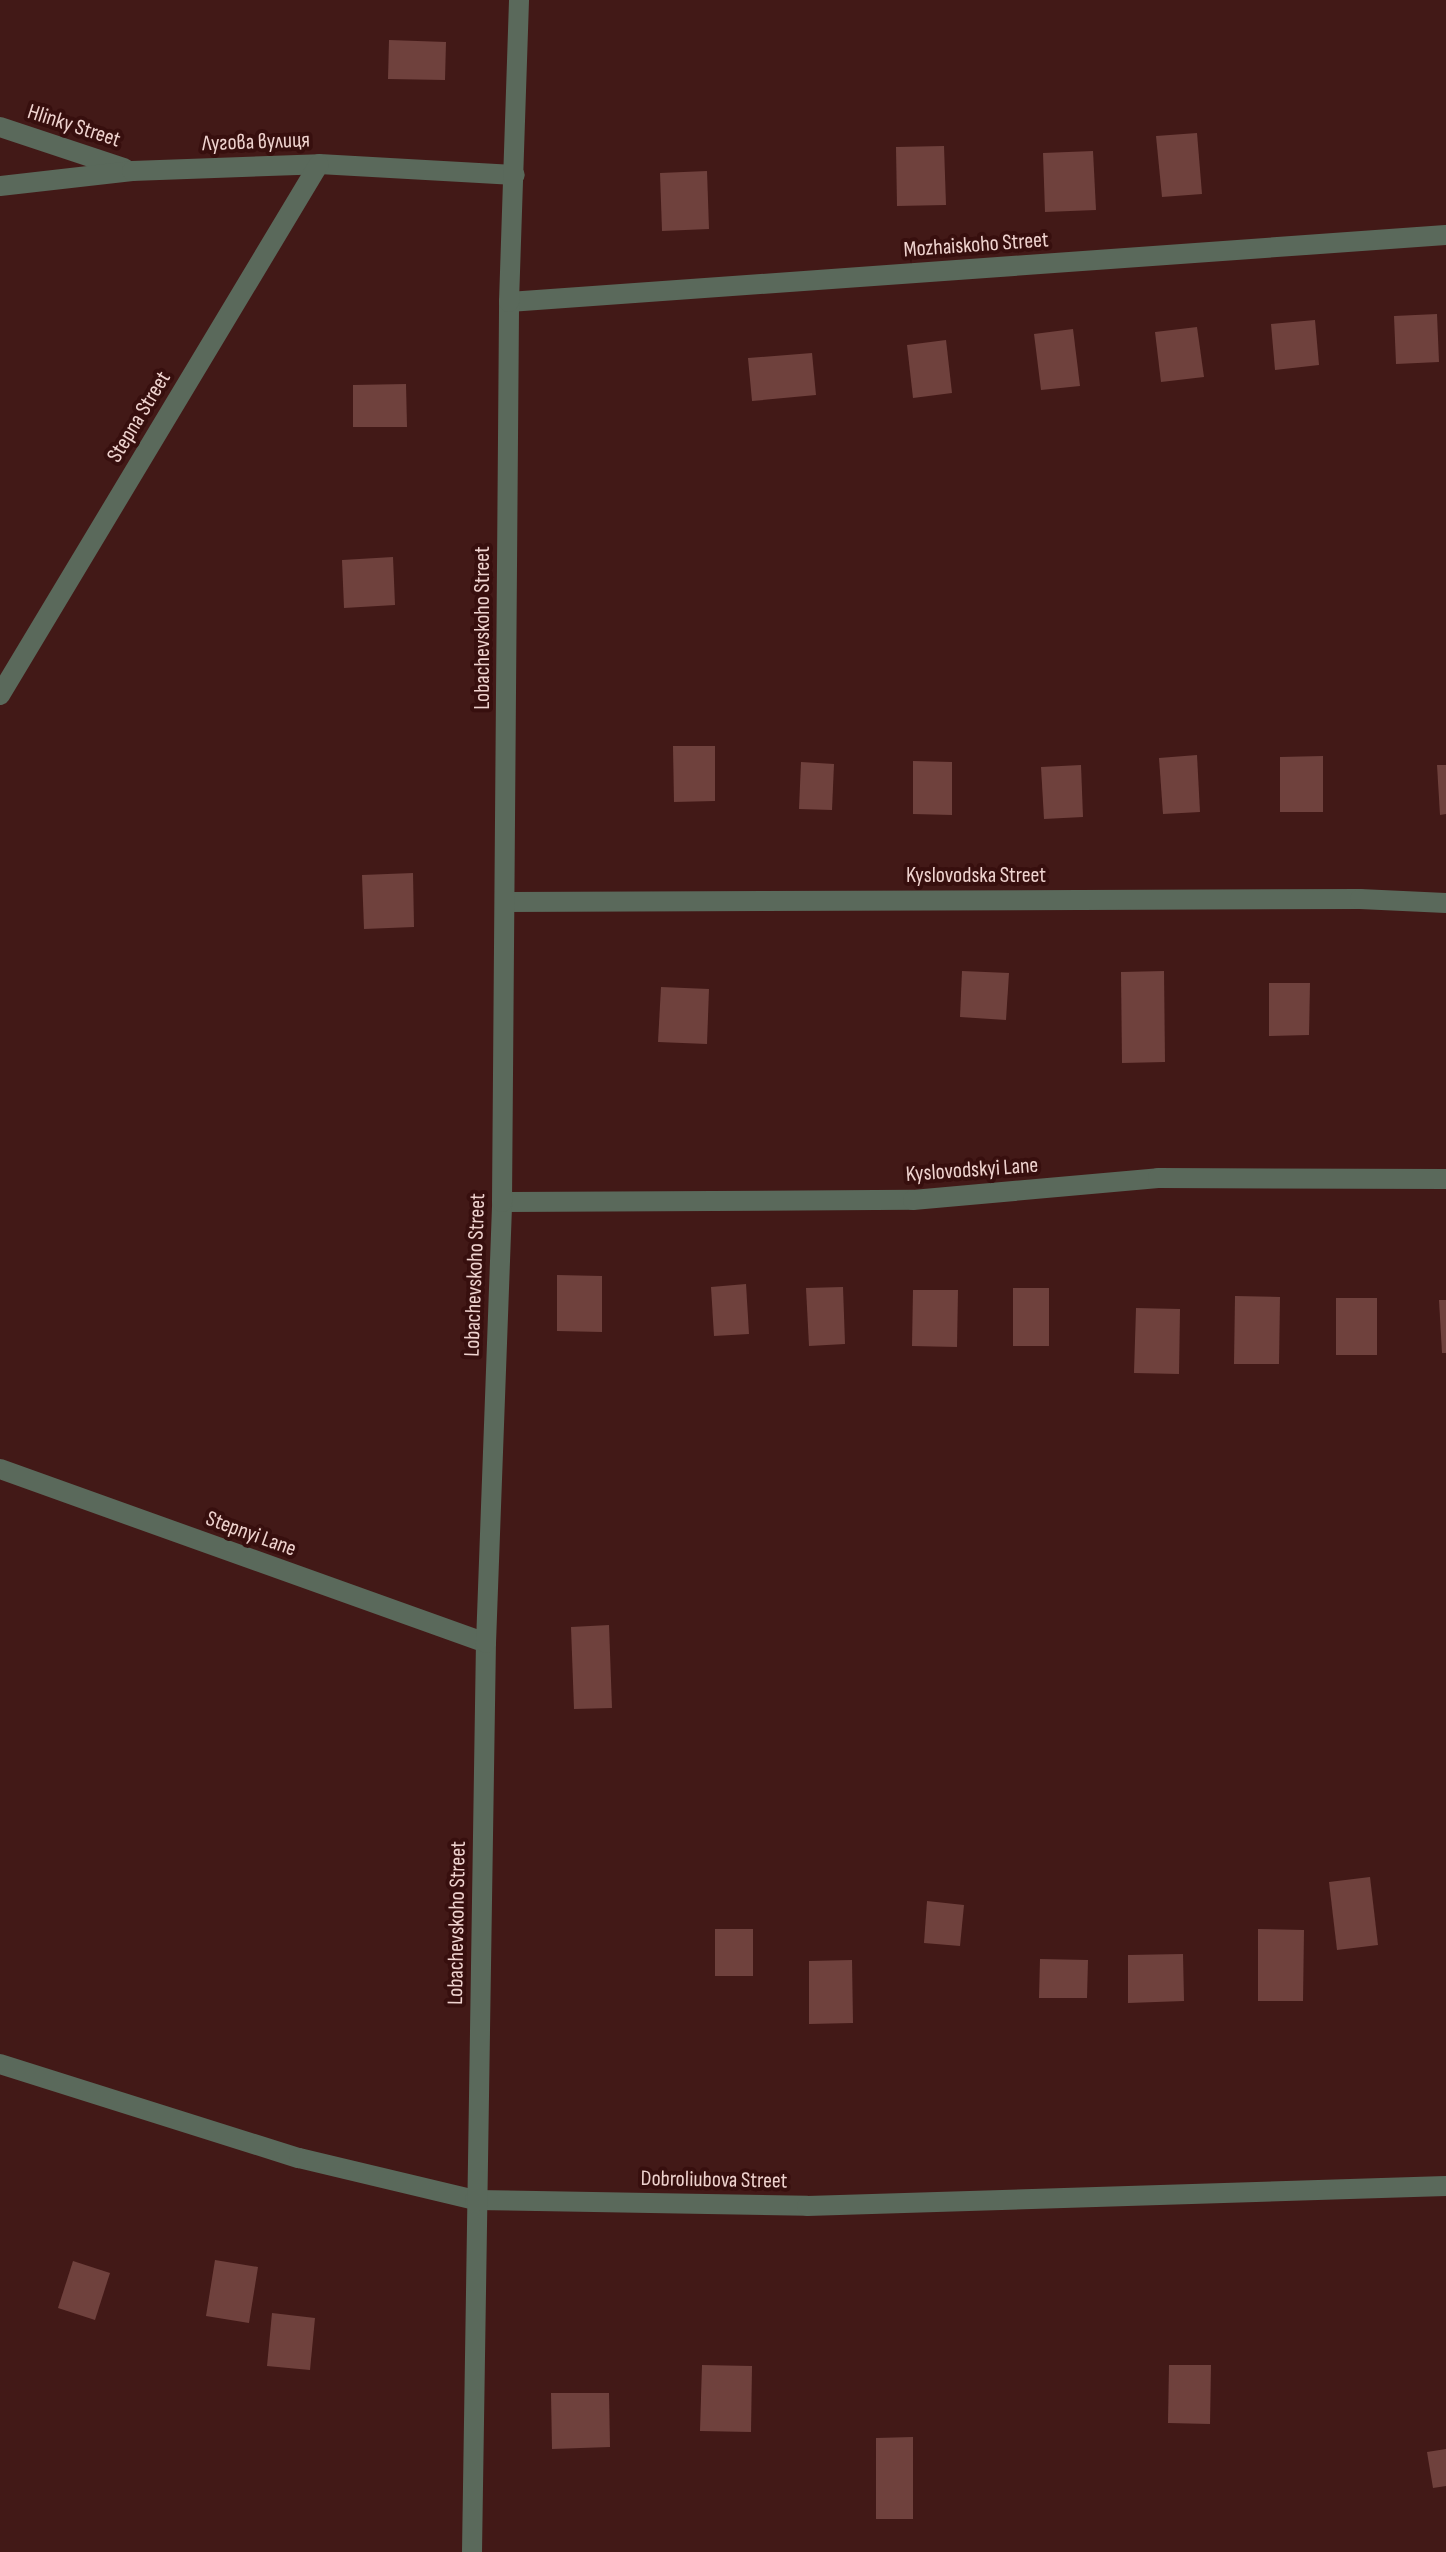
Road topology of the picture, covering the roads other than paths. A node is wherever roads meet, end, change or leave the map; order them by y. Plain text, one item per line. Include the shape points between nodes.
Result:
1 (519, 0) edge
2 (0, 127) edge
3 (319, 164) junction
4 (132, 171) junction
5 (515, 175) junction
6 (0, 186) edge
7 (1446, 235) edge
8 (509, 302) junction
9 (0, 695) edge
10 (506, 902) junction
11 (1446, 903) edge
12 (1446, 1179) edge
13 (502, 1202) junction
14 (0, 1469) edge
15 (486, 1643) junction
16 (0, 2064) edge
17 (1446, 2186) edge
18 (475, 2200) junction
19 (472, 2552) edge

1 - 5 street, Lobachevskoho Street
2 - 4 street, Hlinky Street
3 - 4 street, Лугова вулиця
3 - 5 street, Лугова вулиця
3 - 9 street, Stepna Street
4 - 6 street, Лугова вулиця
5 - 8 street, Lobachevskoho Street
7 - 8 street, Mozhaiskoho Street
8 - 10 street, Lobachevskoho Street
10 - 11 street, Kyslovodska Street
10 - 13 street, Lobachevskoho Street
12 - 13 street, Kyslovodskyi Lane via 1158,1178 913,1200
13 - 15 street, Lobachevskoho Street
14 - 15 street, Stepnyi Lane
15 - 18 street, Lobachevskoho Street
16 - 18 street, Dobroliubova Street via 299,2158
17 - 18 street, Dobroliubova Street via 807,2206
18 - 19 street, Lobachevskoho Street

